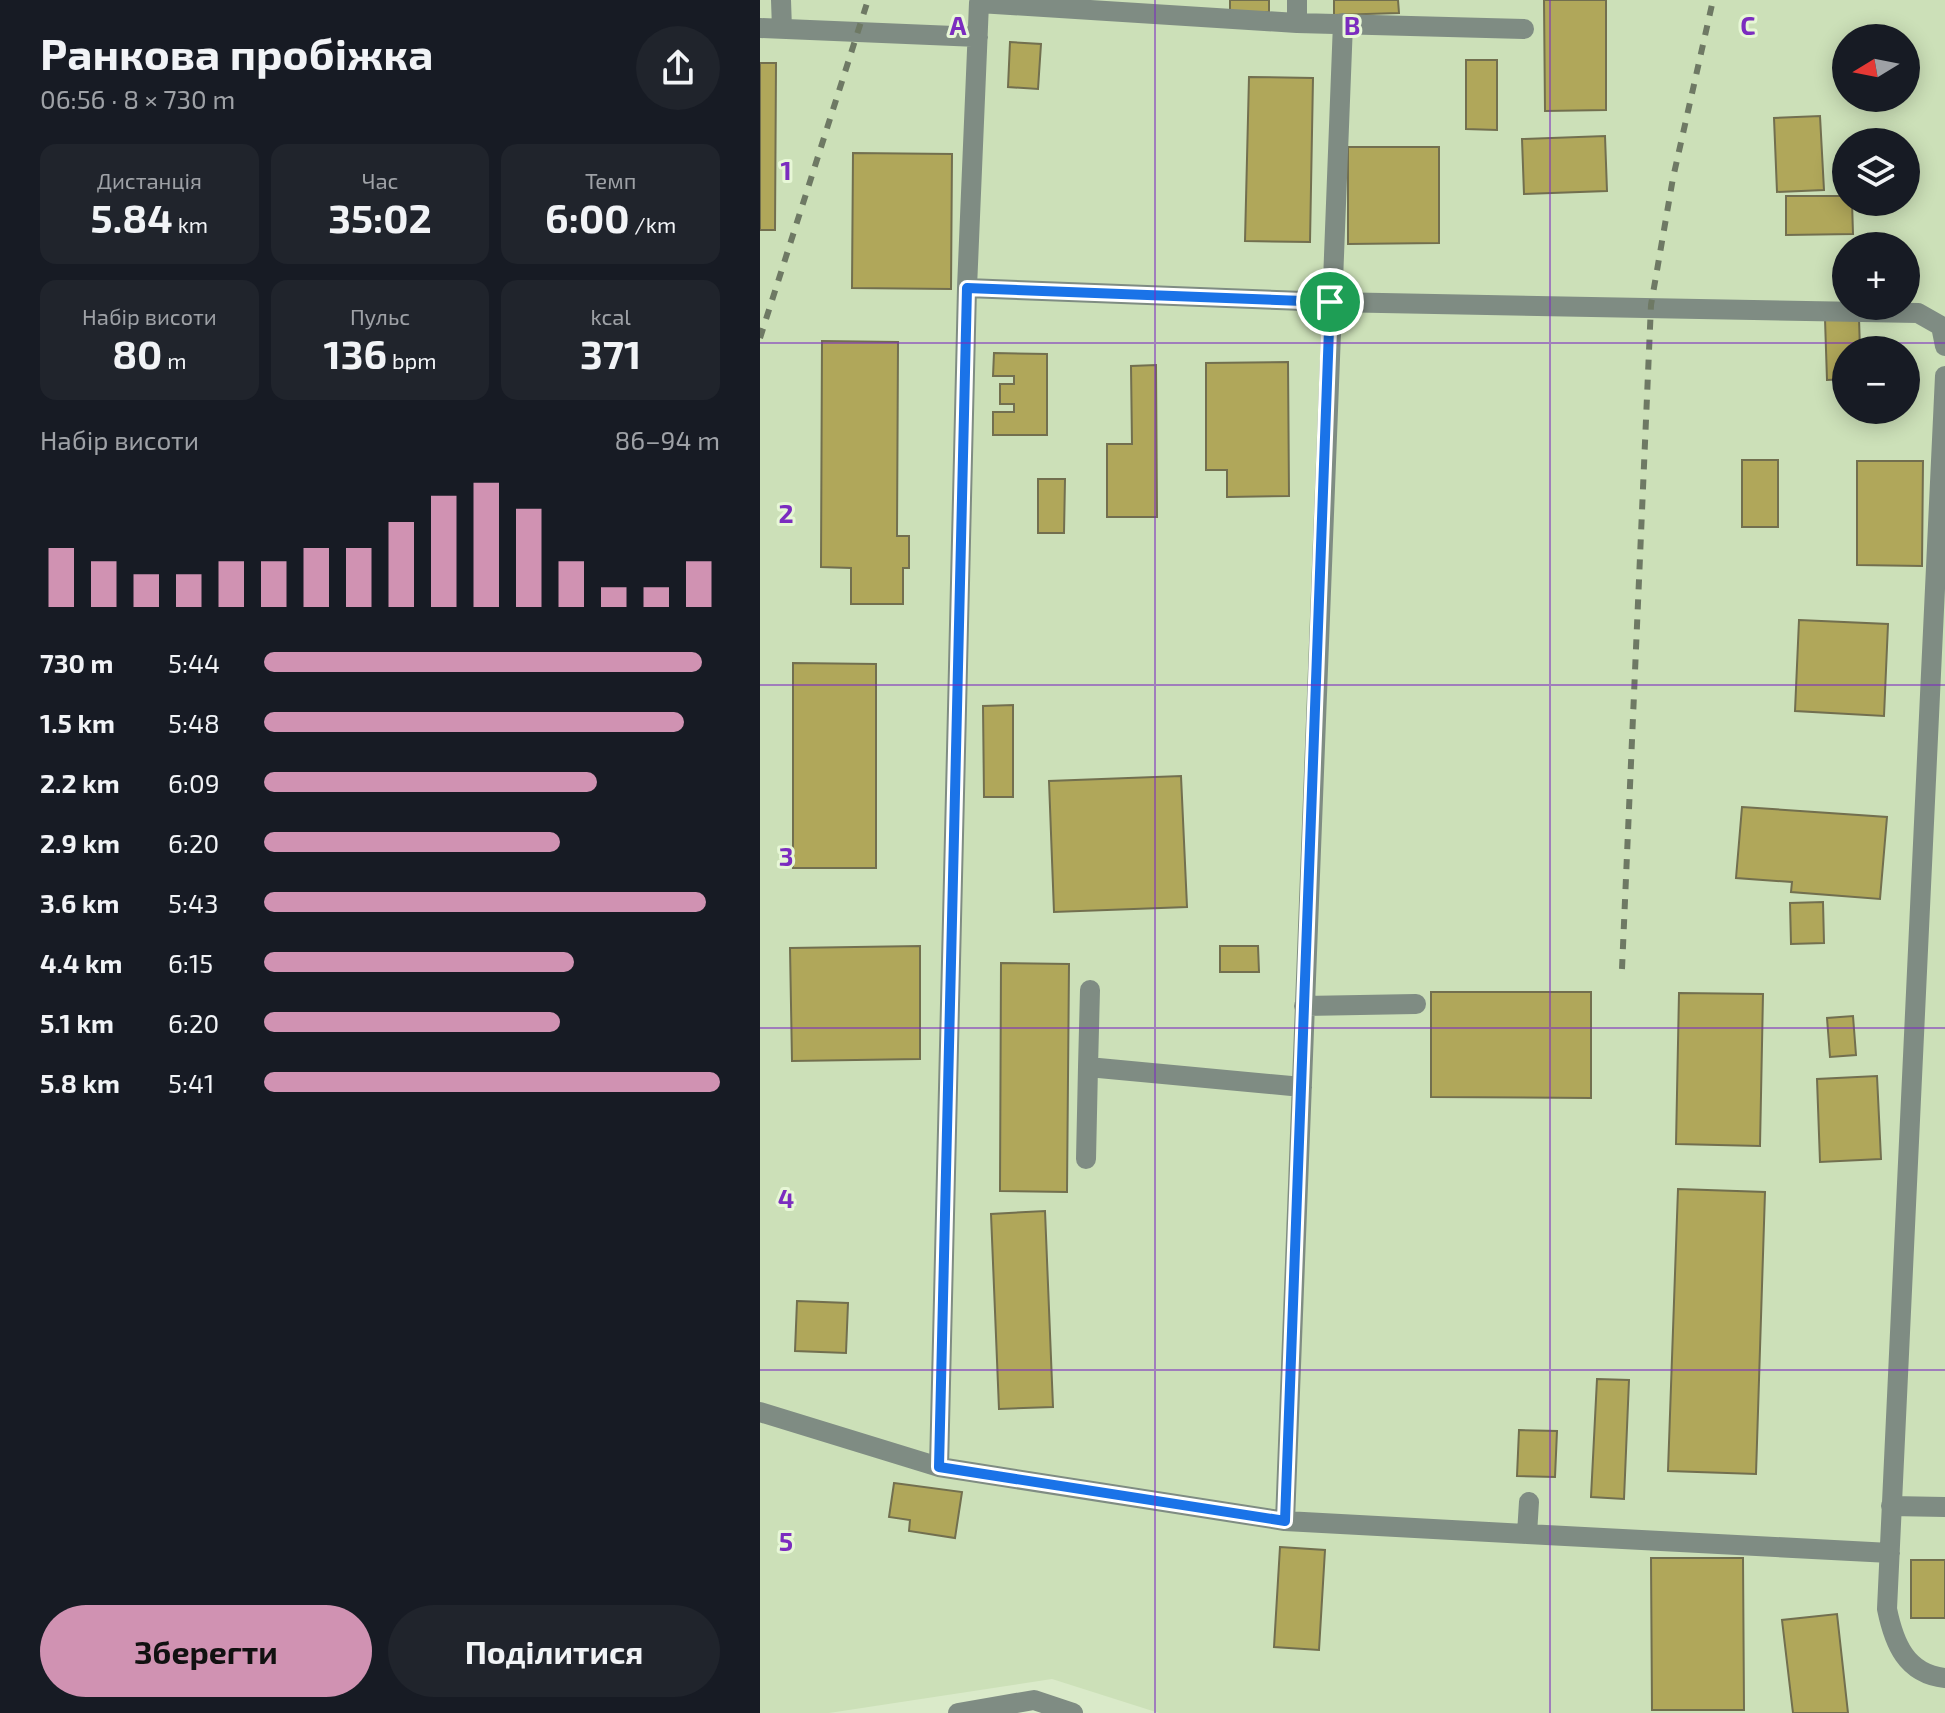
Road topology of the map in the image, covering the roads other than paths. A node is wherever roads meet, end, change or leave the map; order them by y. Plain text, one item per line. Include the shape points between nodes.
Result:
1 (781, 0) edge
2 (1297, 0) edge
3 (980, 1) edge
4 (1297, 23) junction
5 (1343, 23) junction
6 (760, 28) edge
7 (782, 29) junction
8 (1524, 29) dead end
9 (978, 37) junction
10 (967, 288) junction
11 (1330, 302) junction
12 (1945, 346) edge
13 (1945, 376) edge
14 (1090, 990) dead end
15 (1416, 1004) dead end
16 (1304, 1006) junction
17 (1088, 1067) junction
18 (1302, 1087) junction
19 (1086, 1159) dead end
20 (760, 1412) edge
21 (939, 1467) junction
22 (1529, 1502) dead end
23 (1891, 1506) junction
24 (1945, 1507) edge
25 (1285, 1521) junction
26 (1527, 1534) junction
27 (1890, 1553) junction
28 (1945, 1678) edge
29 (958, 1713) edge
30 (1073, 1713) edge

1 - 7 street
2 - 4 street
3 - 4 street
3 - 9 street
4 - 5 street
5 - 8 street
5 - 11 street
6 - 7 street
7 - 9 street
9 - 10 street
10 - 11 street
10 - 21 street
11 - 12 street via 1918,313 1941,326
11 - 16 street
13 - 23 street
14 - 17 street
15 - 16 street
16 - 18 street
17 - 18 street
17 - 19 street
18 - 25 street
20 - 21 street
21 - 25 street
22 - 26 street
23 - 24 street
23 - 27 street
25 - 26 street
26 - 27 street
27 - 28 street via 1887,1609 1893,1637 1914,1667
29 - 30 street via 1034,1700

